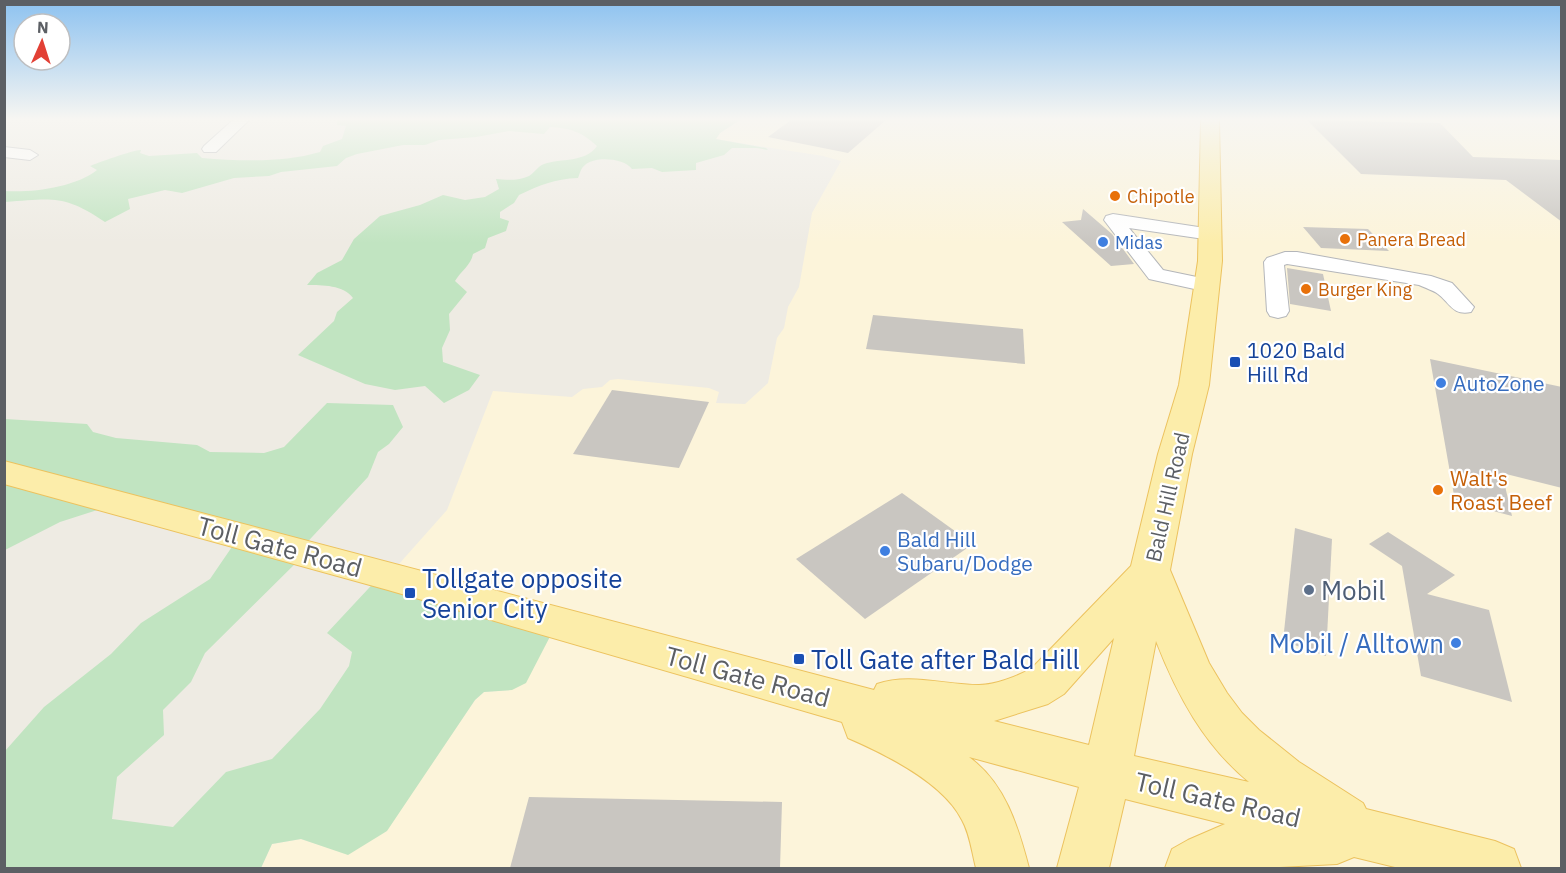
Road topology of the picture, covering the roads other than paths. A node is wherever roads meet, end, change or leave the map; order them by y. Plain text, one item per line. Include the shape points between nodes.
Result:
1 (1210, 161) edge
2 (1210, 234) junction
3 (1208, 286) junction
4 (1463, 307) dead end
5 (1278, 311) dead end
6 (4, 472) edge
7 (1151, 571) junction
8 (784, 686) junction
9 (1107, 772) junction
10 (1373, 836) junction
11 (1435, 860) edge
12 (1002, 868) edge
13 (1083, 868) edge
14 (1191, 868) edge
15 (1495, 868) edge

1 - 2 main road, Bald Hill Road
2 - 3 main road, Bald Hill Road
2 - 3 street via 1113,220 1156,275
3 - 7 main road, Bald Hill Road via 1194,385
4 - 5 street via 1447,290 1424,280 1285,258 1274,262
6 - 8 main road, Toll Gate Road
7 - 8 main road via 1048,681 1018,696 982,705 958,704
7 - 9 main road, Bald Hill Road
7 - 10 main road via 1198,686 1228,730 1254,757 1315,802
8 - 9 main road, Toll Gate Road
8 - 12 main road via 894,735 949,770 978,798 996,840
9 - 10 main road, Toll Gate Road
9 - 13 main road, Bald Hill Road
10 - 11 main road, Toll Gate Road
10 - 14 main road via 1294,839 1242,847
11 - 15 main road, Toll Gate Road

